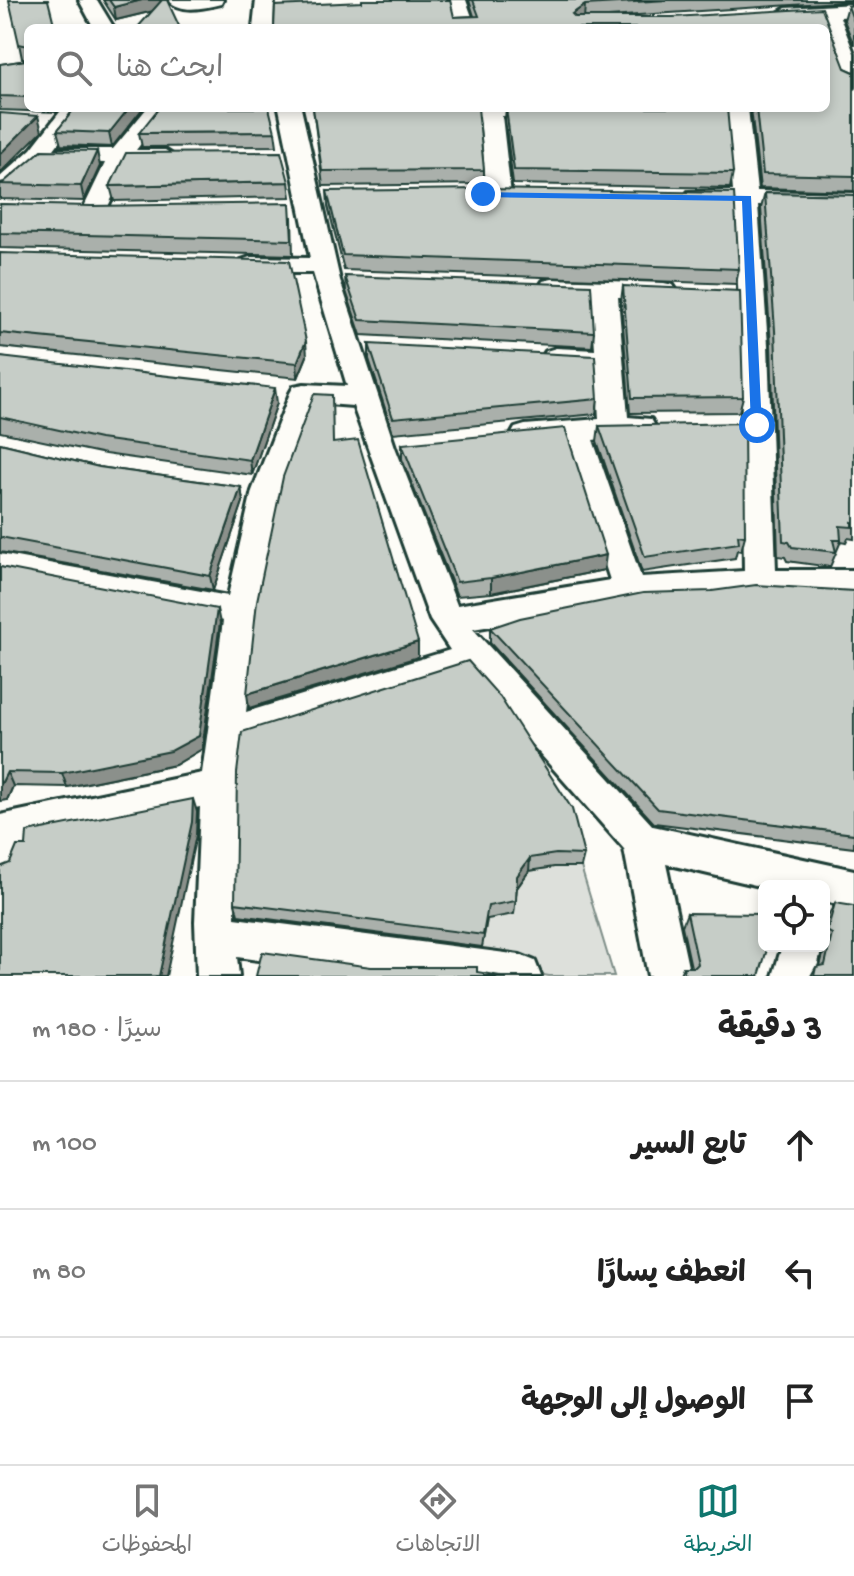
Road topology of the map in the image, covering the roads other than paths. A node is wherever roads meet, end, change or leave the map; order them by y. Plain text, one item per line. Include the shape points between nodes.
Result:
1 (88, 0) edge
2 (177, 0) edge
3 (214, 0) edge
4 (265, 0) edge
5 (457, 0) edge
6 (854, 10) edge
7 (829, 12) junction
8 (758, 16) edge
9 (102, 24) edge
10 (263, 24) edge
11 (465, 24) edge
12 (850, 54) edge
13 (854, 81) edge
14 (155, 112) edge
15 (296, 112) edge
16 (491, 112) edge
17 (737, 112) edge
18 (69, 115) edge
19 (32, 121) edge
20 (39, 154) junction
21 (302, 156) junction
22 (119, 157) junction
23 (180, 157) edge
24 (271, 157) edge
25 (3, 184) edge
26 (530, 195) edge
27 (669, 197) edge
28 (747, 198) junction
29 (316, 200) junction
30 (854, 200) edge
31 (281, 207) edge
32 (125, 211) edge
33 (231, 264) edge
34 (325, 273) junction
35 (358, 281) edge
36 (529, 287) edge
37 (604, 288) junction
38 (692, 292) edge
39 (721, 293) edge
40 (751, 295) junction
41 (347, 346) junction
42 (379, 347) edge
43 (532, 356) edge
44 (607, 360) junction
45 (364, 397) junction
46 (726, 425) edge
47 (757, 425) junction
48 (614, 426) junction
49 (662, 426) edge
50 (576, 431) junction
51 (500, 437) edge
52 (0, 566) edge
53 (760, 583) junction
54 (854, 583) edge
55 (629, 590) junction
56 (241, 611) junction
57 (446, 620) junction
58 (475, 656) junction
59 (224, 734) junction
60 (219, 786) junction
61 (5, 841) edge
62 (642, 841) junction
63 (809, 880) edge
64 (217, 935) junction
65 (800, 952) edge
66 (218, 976) edge
67 (520, 976) edge
68 (669, 976) edge
69 (794, 976) edge

1 - 9 street
2 - 3 street
4 - 10 street
5 - 11 street
6 - 7 street
7 - 8 street
7 - 12 street
12 - 13 street
14 - 22 street
15 - 21 street
16 - 26 street via 491,194
17 - 28 street
18 - 19 street
18 - 20 street
20 - 22 street
20 - 25 street
21 - 24 street
21 - 29 street
22 - 23 street
22 - 32 street via 86,211
27 - 28 street
28 - 30 street
28 - 40 street
29 - 31 street
29 - 34 street
33 - 34 street
34 - 35 street
34 - 41 street
36 - 37 street
37 - 38 street
37 - 44 street
39 - 40 street
40 - 47 street
41 - 42 street
41 - 45 street
43 - 44 street
44 - 48 street
45 - 56 street via 289,391 252,489
45 - 57 street via 395,446
46 - 47 street
47 - 53 street
48 - 49 street
48 - 50 street
50 - 51 street
50 - 55 street
52 - 56 street
53 - 54 street
53 - 55 street
55 - 57 street
56 - 59 street
57 - 58 street
58 - 59 street
58 - 62 street
59 - 60 street
60 - 61 street
60 - 64 street
62 - 63 street
62 - 68 street
64 - 66 street
64 - 67 street
65 - 69 street

